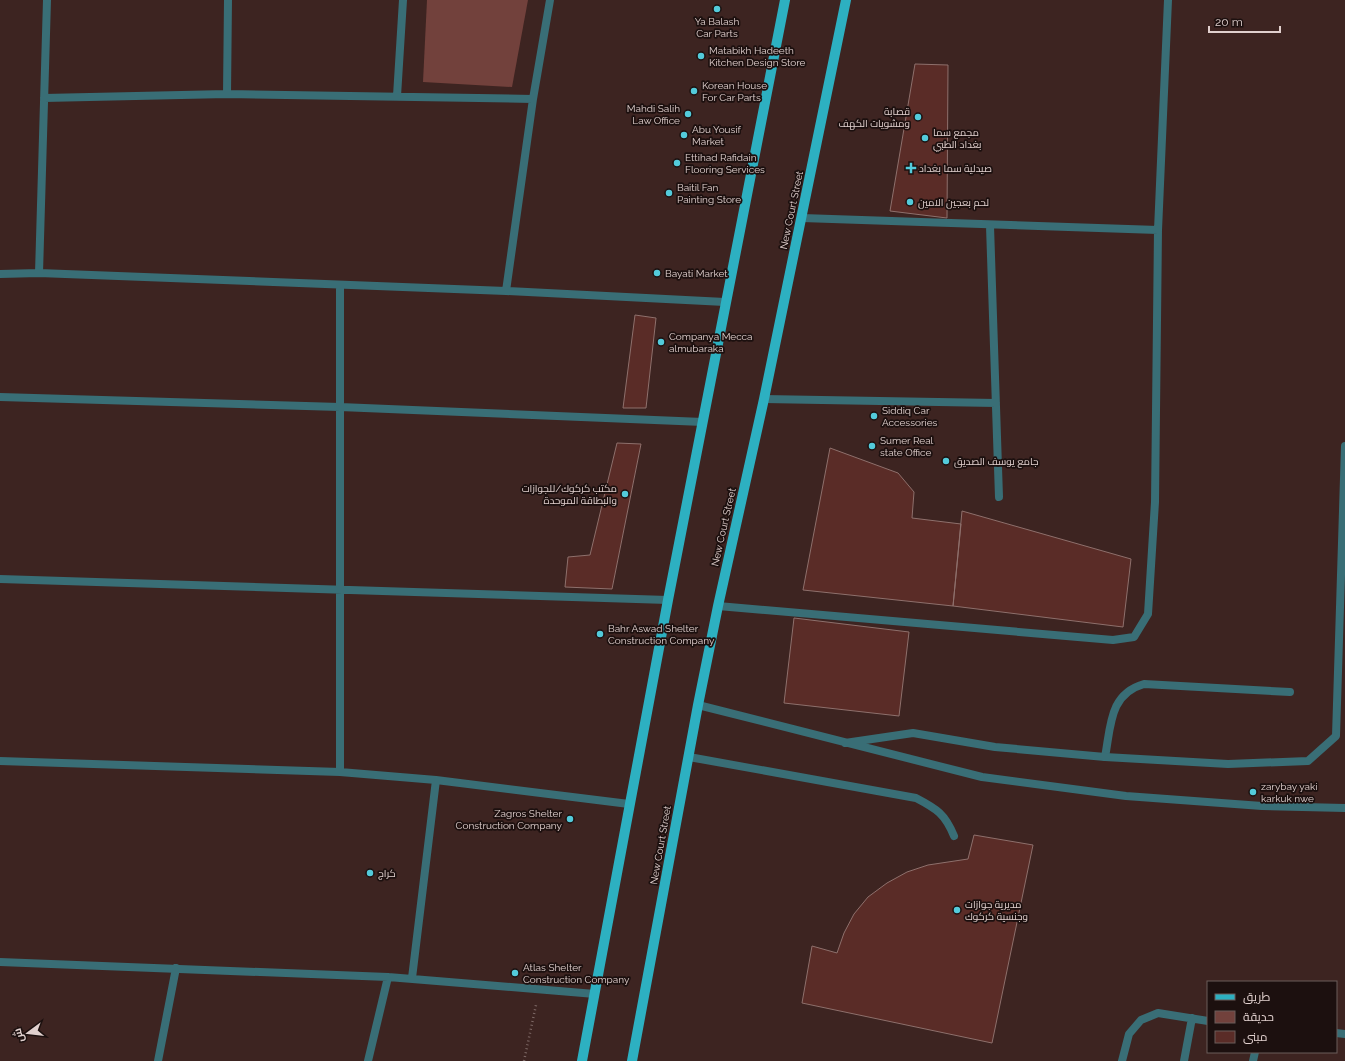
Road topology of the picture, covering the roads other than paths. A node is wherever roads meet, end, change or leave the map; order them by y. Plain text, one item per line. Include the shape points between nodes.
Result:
1 (47, 0) edge
2 (228, 0) edge
3 (403, 0) edge
4 (550, 0) edge
5 (785, 0) edge
6 (846, 0) edge
7 (1168, 0) edge
8 (227, 94) junction
9 (397, 96) junction
10 (44, 98) junction
11 (533, 99) junction
12 (802, 218) junction
13 (990, 226) junction
14 (1158, 230) junction
15 (39, 273) junction
16 (0, 274) edge
17 (340, 286) junction
18 (506, 291) junction
19 (725, 302) junction
20 (0, 397) edge
21 (764, 399) junction
22 (996, 403) junction
23 (340, 407) junction
24 (703, 422) junction
25 (1345, 446) edge
26 (998, 496) dead end
27 (0, 579) edge
28 (340, 591) junction
29 (668, 600) junction
30 (718, 606) junction
31 (1290, 692) dead end
32 (698, 705) junction
33 (845, 743) junction
34 (689, 757) junction
35 (1105, 757) junction
36 (0, 761) edge
37 (340, 772) junction
38 (436, 780) junction
39 (629, 804) junction
40 (1345, 808) edge
41 (954, 836) dead end
42 (0, 962) edge
43 (176, 968) junction
44 (388, 976) junction
45 (412, 978) junction
46 (595, 994) junction
47 (1192, 1018) junction
48 (1207, 1021) edge
49 (158, 1061) edge
50 (368, 1061) edge
51 (582, 1061) edge
52 (632, 1061) edge
53 (1122, 1061) edge
54 (1184, 1061) edge

1 - 10 street
2 - 8 street
3 - 9 street
4 - 11 street
5 - 19 main road
6 - 12 main road, New Court Street
7 - 14 street
8 - 9 street
8 - 10 street
9 - 11 street
10 - 15 street
11 - 18 street
12 - 13 street
12 - 21 main road, New Court Street
13 - 14 street
13 - 22 street
14 - 30 street via 1153,542 1148,614 1134,637 1113,640
15 - 16 street
15 - 17 street
17 - 18 street
17 - 23 street
18 - 19 street
19 - 24 main road
20 - 23 street
21 - 22 street
21 - 30 main road, New Court Street
22 - 26 street
23 - 24 street
23 - 28 street
24 - 29 main road
25 - 35 street via 1336,736 1308,761 1228,764
27 - 28 street
28 - 29 street
28 - 37 street
29 - 39 main road
30 - 32 main road, New Court Street
31 - 35 street via 1144,684 1135,687 1119,699 1115,708
32 - 33 street
32 - 34 main road, New Court Street
33 - 35 street via 913,734 995,747
33 - 40 street via 982,776 1126,796 1262,806
34 - 41 street via 916,798 938,810 949,823
34 - 52 main road, New Court Street
36 - 37 street
37 - 38 street
38 - 39 street
38 - 45 street
39 - 46 main road
42 - 43 street
43 - 44 street
43 - 49 street
44 - 45 street
44 - 50 street
45 - 46 street
46 - 51 main road
47 - 48 street
47 - 53 street via 1158,1013 1141,1020 1129,1034
47 - 54 street

